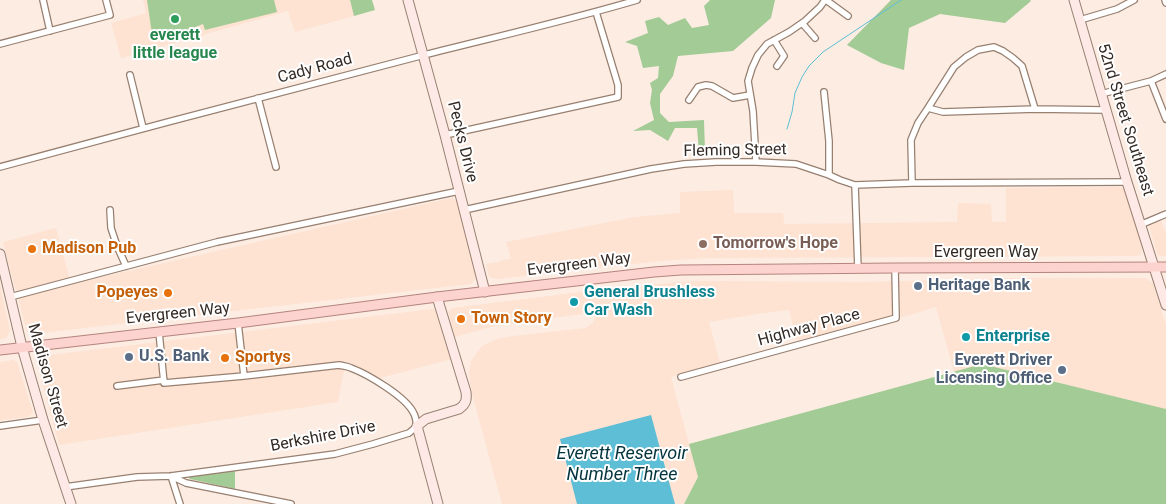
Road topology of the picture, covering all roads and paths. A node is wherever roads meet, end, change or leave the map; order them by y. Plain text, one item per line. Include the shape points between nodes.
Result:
1 (43, 0) edge
2 (106, 0) edge
3 (408, 0) edge
4 (637, 0) edge
5 (826, 0) edge
6 (1074, 0) edge
7 (1134, 0) edge
8 (596, 12) junction
9 (848, 16) dead end
10 (1080, 20) junction
11 (802, 23) junction
12 (50, 30) junction
13 (815, 38) dead end
14 (774, 40) junction
15 (0, 44) edge
16 (424, 55) junction
17 (777, 66) dead end
18 (1166, 74) edge
19 (130, 75) dead end
20 (1150, 81) junction
21 (824, 92) dead end
22 (750, 94) junction
23 (1101, 94) junction
24 (258, 98) junction
25 (689, 100) dead end
26 (928, 108) junction
27 (1035, 110) junction
28 (1106, 110) junction
29 (1166, 119) edge
30 (143, 128) junction
31 (445, 135) junction
32 (756, 162) junction
33 (0, 167) edge
34 (276, 167) dead end
35 (829, 175) junction
36 (1127, 182) junction
37 (912, 183) junction
38 (855, 185) junction
39 (459, 191) junction
40 (110, 210) dead end
41 (464, 210) junction
42 (1166, 214) edge
43 (1140, 225) junction
44 (0, 254) edge
45 (126, 266) junction
46 (1166, 267) edge
47 (896, 268) junction
48 (1154, 268) junction
49 (858, 269) junction
50 (485, 292) junction
51 (437, 296) junction
52 (10, 297) junction
53 (1166, 305) edge
54 (238, 323) junction
55 (159, 332) junction
56 (22, 347) junction
57 (0, 350) edge
58 (244, 376) junction
59 (680, 377) dead end
60 (164, 380) junction
61 (117, 386) dead end
62 (43, 420) junction
63 (0, 426) edge
64 (417, 426) junction
65 (171, 476) junction
66 (65, 487) junction
67 (71, 504) edge
68 (180, 504) edge
69 (291, 504) edge
70 (438, 504) edge

1 - 12 street
2 - 12 street via 110,15
3 - 16 street, Pecks Drive
4 - 8 street, Cady Road
5 - 9 street
5 - 11 street
6 - 10 street, 52nd Street Southeast
7 - 10 street via 1117,9
8 - 16 street, Cady Road
8 - 31 street via 618,85 618,97
10 - 23 street, 52nd Street Southeast
11 - 13 street
11 - 14 street
12 - 15 street
14 - 17 street via 784,56
14 - 22 street via 758,55 752,68 748,81
16 - 24 street, Cady Road
16 - 31 street, Pecks Drive
18 - 20 street
19 - 30 street
20 - 23 street
20 - 29 street
21 - 35 street
22 - 25 street via 734,98 706,85 698,87
22 - 32 street
23 - 28 street, 52nd Street Southeast
24 - 30 street, Cady Road
24 - 34 street
26 - 27 street via 942,112
26 - 27 street via 954,68 978,50 994,47 1022,66
26 - 37 street via 911,140
27 - 28 street
28 - 36 street, 52nd Street Southeast
30 - 33 street, Cady Road
31 - 39 street, Pecks Drive
32 - 35 street, Fleming Street via 796,164
32 - 41 street, Fleming Street via 684,164 651,169
35 - 38 street, Fleming Street
36 - 37 street, Fleming Street
36 - 43 street, 52nd Street Southeast
37 - 38 street, Fleming Street
38 - 49 street
39 - 41 street, Pecks Drive
39 - 45 street via 217,242
40 - 45 street via 111,228
41 - 50 street, Pecks Drive
42 - 43 street
43 - 48 street, 52nd Street Southeast
44 - 52 street, Madison Street
45 - 52 street
46 - 48 main road, Evergreen Way
47 - 48 main road, Evergreen Way
47 - 49 main road, Evergreen Way
47 - 59 street, Highway Place via 896,318
48 - 53 street, 52nd Street Southeast
49 - 50 main road, Evergreen Way via 676,270
50 - 51 main road, Evergreen Way
51 - 54 main road, Evergreen Way
51 - 64 street, Berkshire Drive via 467,400 460,409 426,419
52 - 56 street, Madison Street
54 - 55 main road, Evergreen Way
54 - 58 street
55 - 56 main road, Evergreen Way
55 - 60 street
56 - 57 main road, Evergreen Way
56 - 62 street, Madison Street
58 - 60 street via 164,383
58 - 64 street via 339,365 350,367 406,403
60 - 61 street
62 - 63 street
62 - 66 street, Madison Street
64 - 65 street, Berkshire Drive via 409,433 335,454
64 - 70 street
65 - 66 street, Berkshire Drive
65 - 68 street
65 - 69 street via 186,483
66 - 67 street, Madison Street

